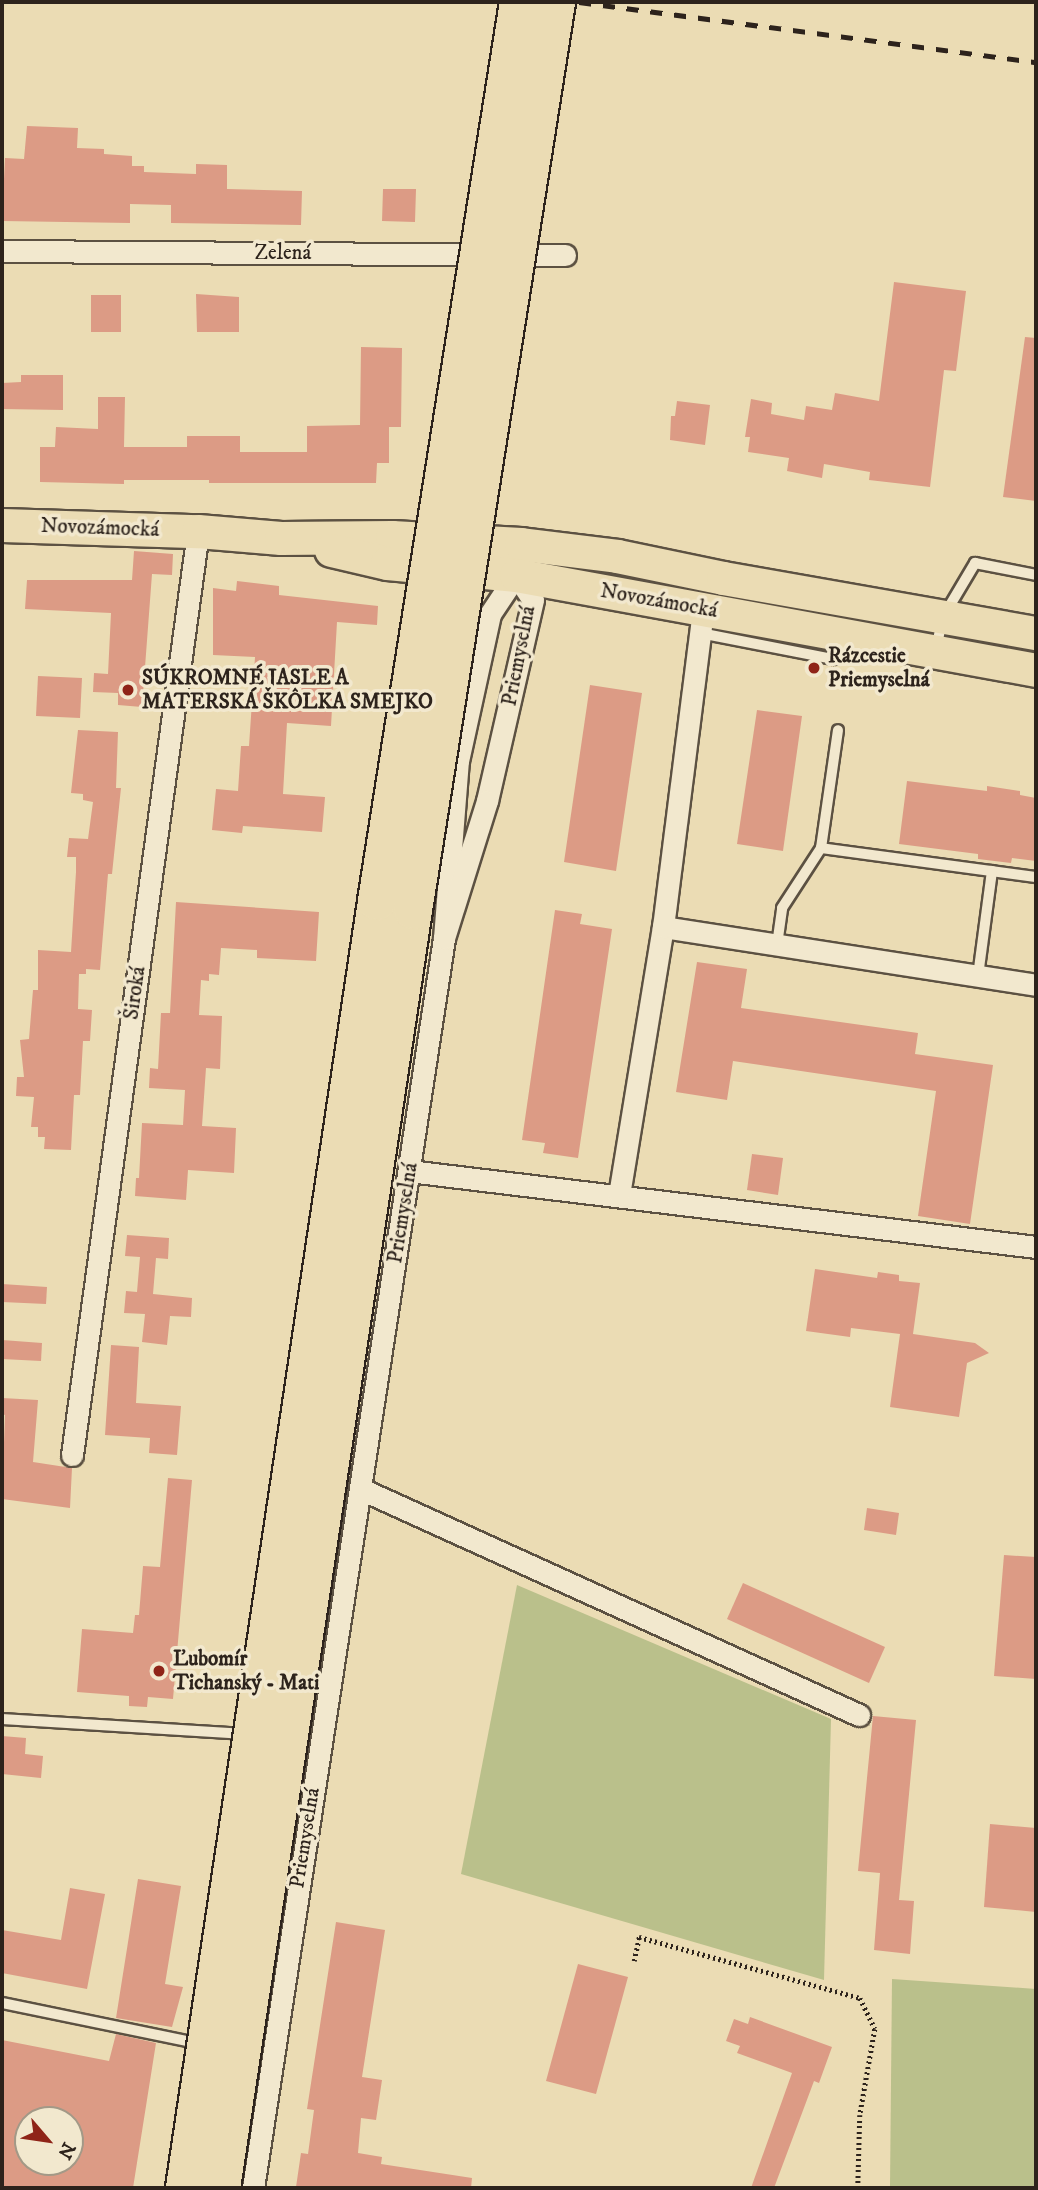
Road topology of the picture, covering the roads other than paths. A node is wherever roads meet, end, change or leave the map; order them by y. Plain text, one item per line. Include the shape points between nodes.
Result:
1 (519, 2) edge
2 (556, 2) edge
3 (2, 251) edge
4 (565, 256) dead end
5 (2, 525) edge
6 (198, 531) junction
7 (518, 560) junction
8 (1036, 575) edge
9 (943, 617) junction
10 (701, 621) junction
11 (1036, 633) edge
12 (935, 651) junction
13 (1036, 670) edge
14 (838, 730) dead end
15 (821, 848) junction
16 (992, 871) junction
17 (1036, 877) edge
18 (663, 927) junction
19 (444, 938) junction
20 (777, 945) junction
21 (978, 976) junction
22 (1036, 985) edge
23 (409, 1171) junction
24 (619, 1195) junction
25 (1036, 1247) edge
26 (72, 1455) dead end
27 (361, 1489) junction
28 (859, 1715) dead end
29 (2, 1719) edge
30 (265, 1735) dead end
31 (279, 1736) dead end
32 (321, 1738) junction
33 (2, 2003) edge
34 (219, 2047) dead end
35 (232, 2050) dead end
36 (273, 2059) junction
37 (185, 2188) edge
38 (221, 2188) edge
39 (253, 2188) edge

1 - 37 highway, bridge via 377,901
2 - 38 highway, bridge via 415,896
3 - 4 street, Zelená
5 - 6 main road, Novozámocká
6 - 7 main road, Novozámocká via 281,538 392,537
6 - 26 street, Široká
7 - 9 main road, Novozámocká via 617,556
7 - 10 main road, Novozámocká
7 - 19 street, Priemyselná via 491,614 458,761
7 - 19 street, Priemyselná via 533,600 487,801
8 - 9 lane via 975,563
9 - 11 main road, Novozámocká
9 - 12 lane
10 - 12 main road, Novozámocká via 860,637
10 - 18 street
12 - 13 main road, Novozámocká
14 - 15 lane
15 - 16 lane
15 - 20 lane via 782,908
16 - 17 lane
16 - 21 lane
18 - 20 street
18 - 24 street
19 - 23 street, Priemyselná
20 - 21 street
21 - 22 street
23 - 24 street
23 - 27 street, Priemyselná
24 - 25 street
27 - 28 street
27 - 32 street, Priemyselná
29 - 30 lane
31 - 32 lane
32 - 36 street, Priemyselná
33 - 34 lane
35 - 36 lane
36 - 39 street, Priemyselná

